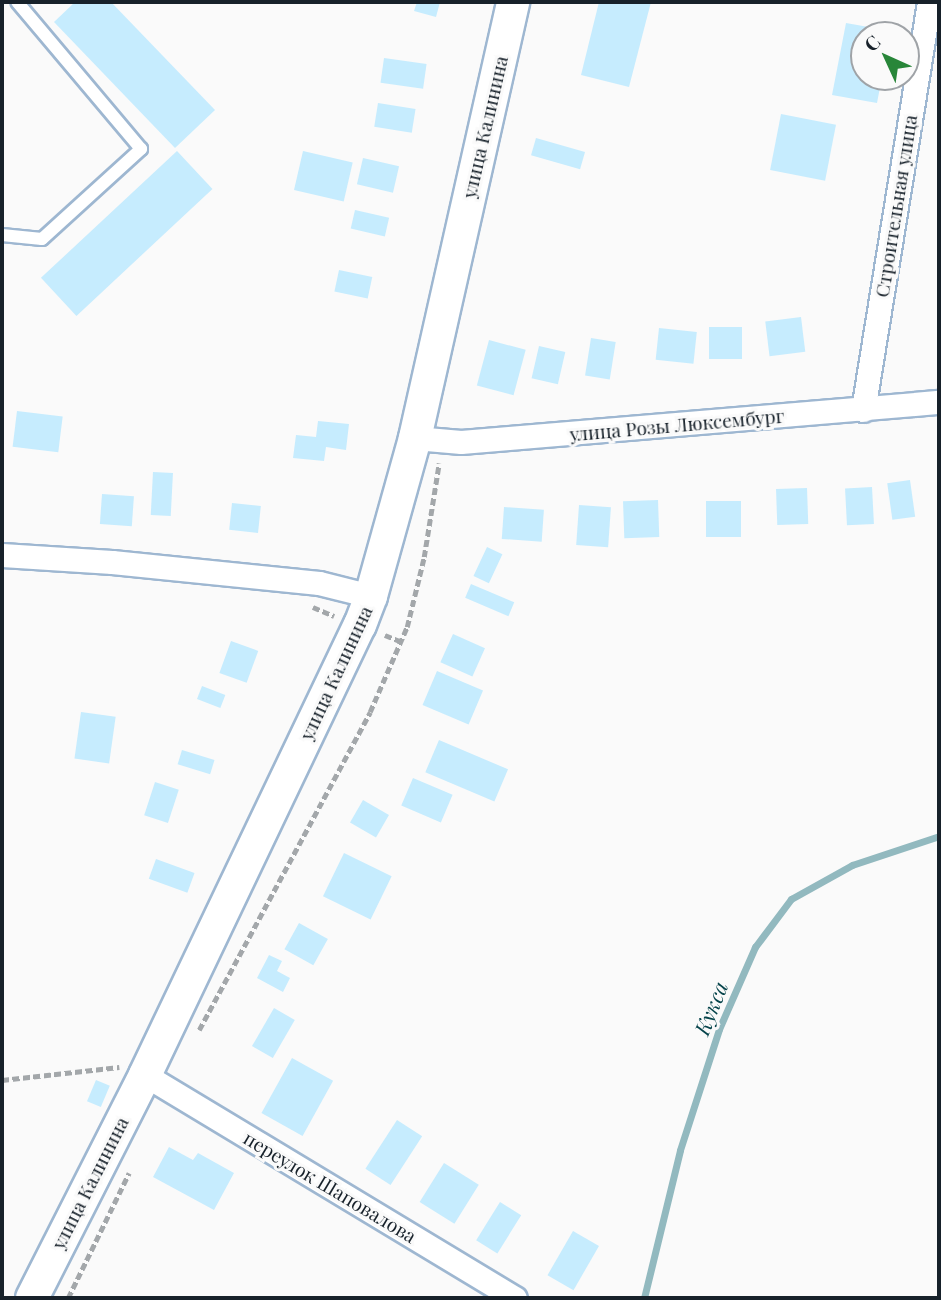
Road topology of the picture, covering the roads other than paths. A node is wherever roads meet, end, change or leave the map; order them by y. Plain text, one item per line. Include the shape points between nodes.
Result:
1 (17, 2) edge
2 (513, 2) edge
3 (929, 2) edge
4 (2, 235) edge
5 (939, 402) edge
6 (863, 411) junction
7 (415, 438) junction
8 (2, 555) edge
9 (371, 596) junction
10 (147, 1070) junction
11 (32, 1298) edge
12 (515, 1298) edge

1 - 4 lane via 141,149 42,239
2 - 7 street, улица Калинина
3 - 6 street, Строительная улица
5 - 6 street, улица Розы Люксембург
6 - 7 street, улица Розы Люксембург via 461,442
7 - 9 street, улица Калинина
8 - 9 street via 319,583
9 - 10 street, улица Калинина
10 - 11 street, улица Калинина
10 - 12 street, переулок Шаповалова

